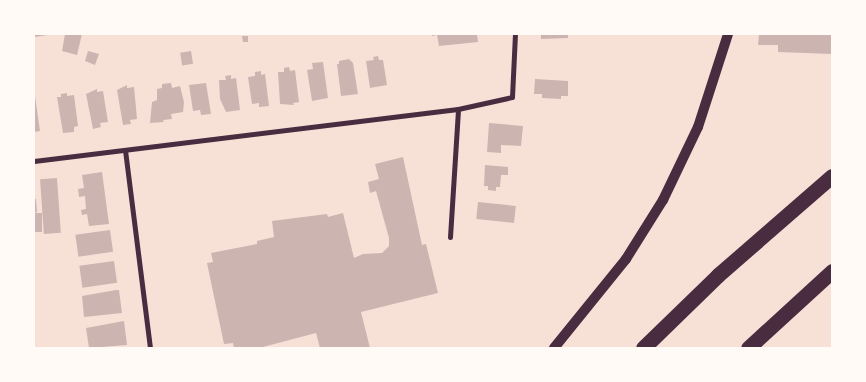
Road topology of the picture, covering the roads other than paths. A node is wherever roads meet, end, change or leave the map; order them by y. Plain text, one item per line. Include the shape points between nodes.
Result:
1 (515, 34) edge
2 (728, 34) edge
3 (458, 109) junction
4 (125, 150) junction
5 (34, 161) edge
6 (832, 176) edge
7 (450, 237) dead end
8 (832, 271) edge
9 (150, 348) edge
10 (554, 348) edge
11 (643, 348) edge
12 (748, 348) edge

1 - 3 street via 512,98
2 - 10 main road via 702,118 665,196 626,259
3 - 4 street
3 - 7 street
4 - 5 street
4 - 9 street
6 - 11 highway via 718,275
8 - 12 highway

